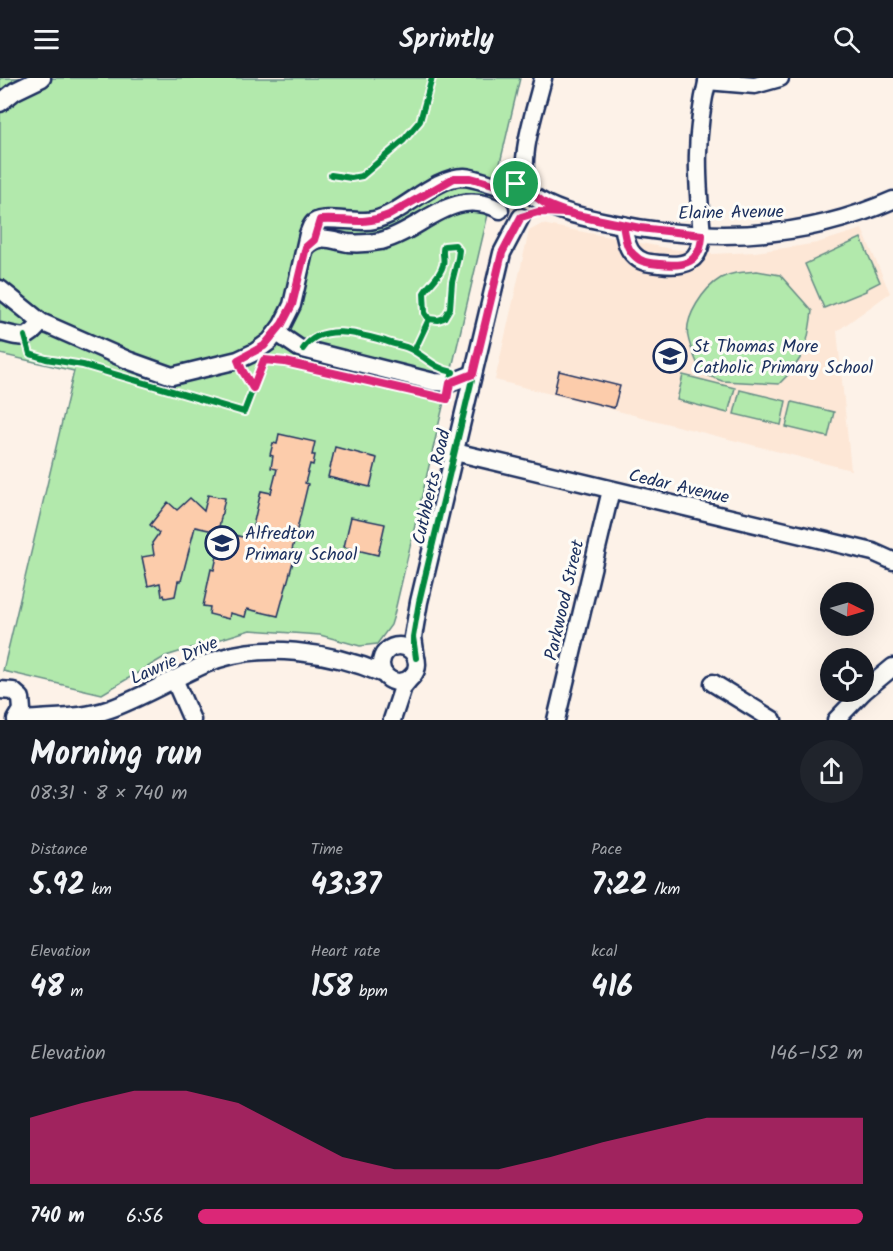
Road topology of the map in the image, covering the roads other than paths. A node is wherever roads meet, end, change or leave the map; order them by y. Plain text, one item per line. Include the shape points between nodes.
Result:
1 (42, 78) edge
2 (543, 78) edge
3 (780, 78) edge
4 (707, 80) edge
5 (0, 103) edge
6 (527, 147) junction
7 (505, 186) junction
8 (530, 193) junction
9 (893, 200) edge
10 (500, 211) junction
11 (567, 213) junction
12 (522, 216) junction
13 (623, 225) junction
14 (702, 235) junction
15 (310, 244) junction
16 (502, 253) junction
17 (0, 290) edge
18 (42, 322) junction
19 (0, 332) edge
20 (277, 333) junction
21 (473, 374) junction
22 (455, 452) junction
23 (611, 490) junction
24 (893, 561) edge
25 (419, 602) junction
26 (389, 649) junction
27 (416, 658) junction
28 (343, 661) junction
29 (893, 667) edge
30 (385, 675) junction
31 (412, 676) junction
32 (174, 679) junction
33 (713, 683) dead end
34 (874, 683) edge
35 (8, 691) edge
36 (853, 702) edge
37 (57, 717) junction
38 (16, 720) edge
39 (24, 720) edge
40 (192, 720) edge
41 (391, 720) edge
42 (556, 720) edge
43 (773, 720) edge
44 (836, 720) edge

1 - 5 street
2 - 6 street
3 - 4 street via 748,85
4 - 14 street via 697,151
6 - 7 street
6 - 8 street via 526,180
7 - 8 street via 519,184
7 - 10 street via 498,196
7 - 15 street via 454,178 378,219 320,220 312,225
8 - 11 street, Elaine Avenue
8 - 12 street via 531,204
9 - 14 street, Elaine Avenue via 860,215 796,230
10 - 12 street via 510,218
10 - 15 street via 484,204 456,204 381,240 352,243 326,238
10 - 16 street, Cuthberts Road
11 - 12 street, Elaine Avenue
11 - 13 street, Elaine Avenue
12 - 16 street, Cuthberts Road
13 - 14 street, Elaine Avenue
13 - 14 street via 631,253 648,263 687,263 698,250
15 - 20 street via 292,305
16 - 21 street, Cuthberts Road
17 - 18 street
18 - 19 street via 28,336
18 - 20 street via 172,376 238,360 255,352
20 - 21 street via 299,348 439,383 453,383
21 - 22 street, Cuthberts Road
22 - 23 street, Cedar Avenue
22 - 25 street, Cuthberts Road
23 - 24 street, Cedar Avenue via 873,552
23 - 42 street, Parkwood Street
25 - 26 street, Cuthberts Road via 402,635
25 - 27 street, Cuthberts Road via 413,638
26 - 27 street via 404,647
26 - 28 street, Lawrie Drive
26 - 30 street via 381,661
27 - 31 street
28 - 30 street, Lawrie Drive
28 - 32 street, Lawrie Drive via 284,650 256,651 215,660
29 - 34 street
30 - 31 street via 399,681
30 - 41 street
31 - 41 street via 403,687
32 - 37 street, Lawrie Drive via 111,709
32 - 40 street
33 - 43 street
35 - 37 street
35 - 38 street via 21,698 23,706
36 - 44 street
37 - 39 street, Lawrie Drive

